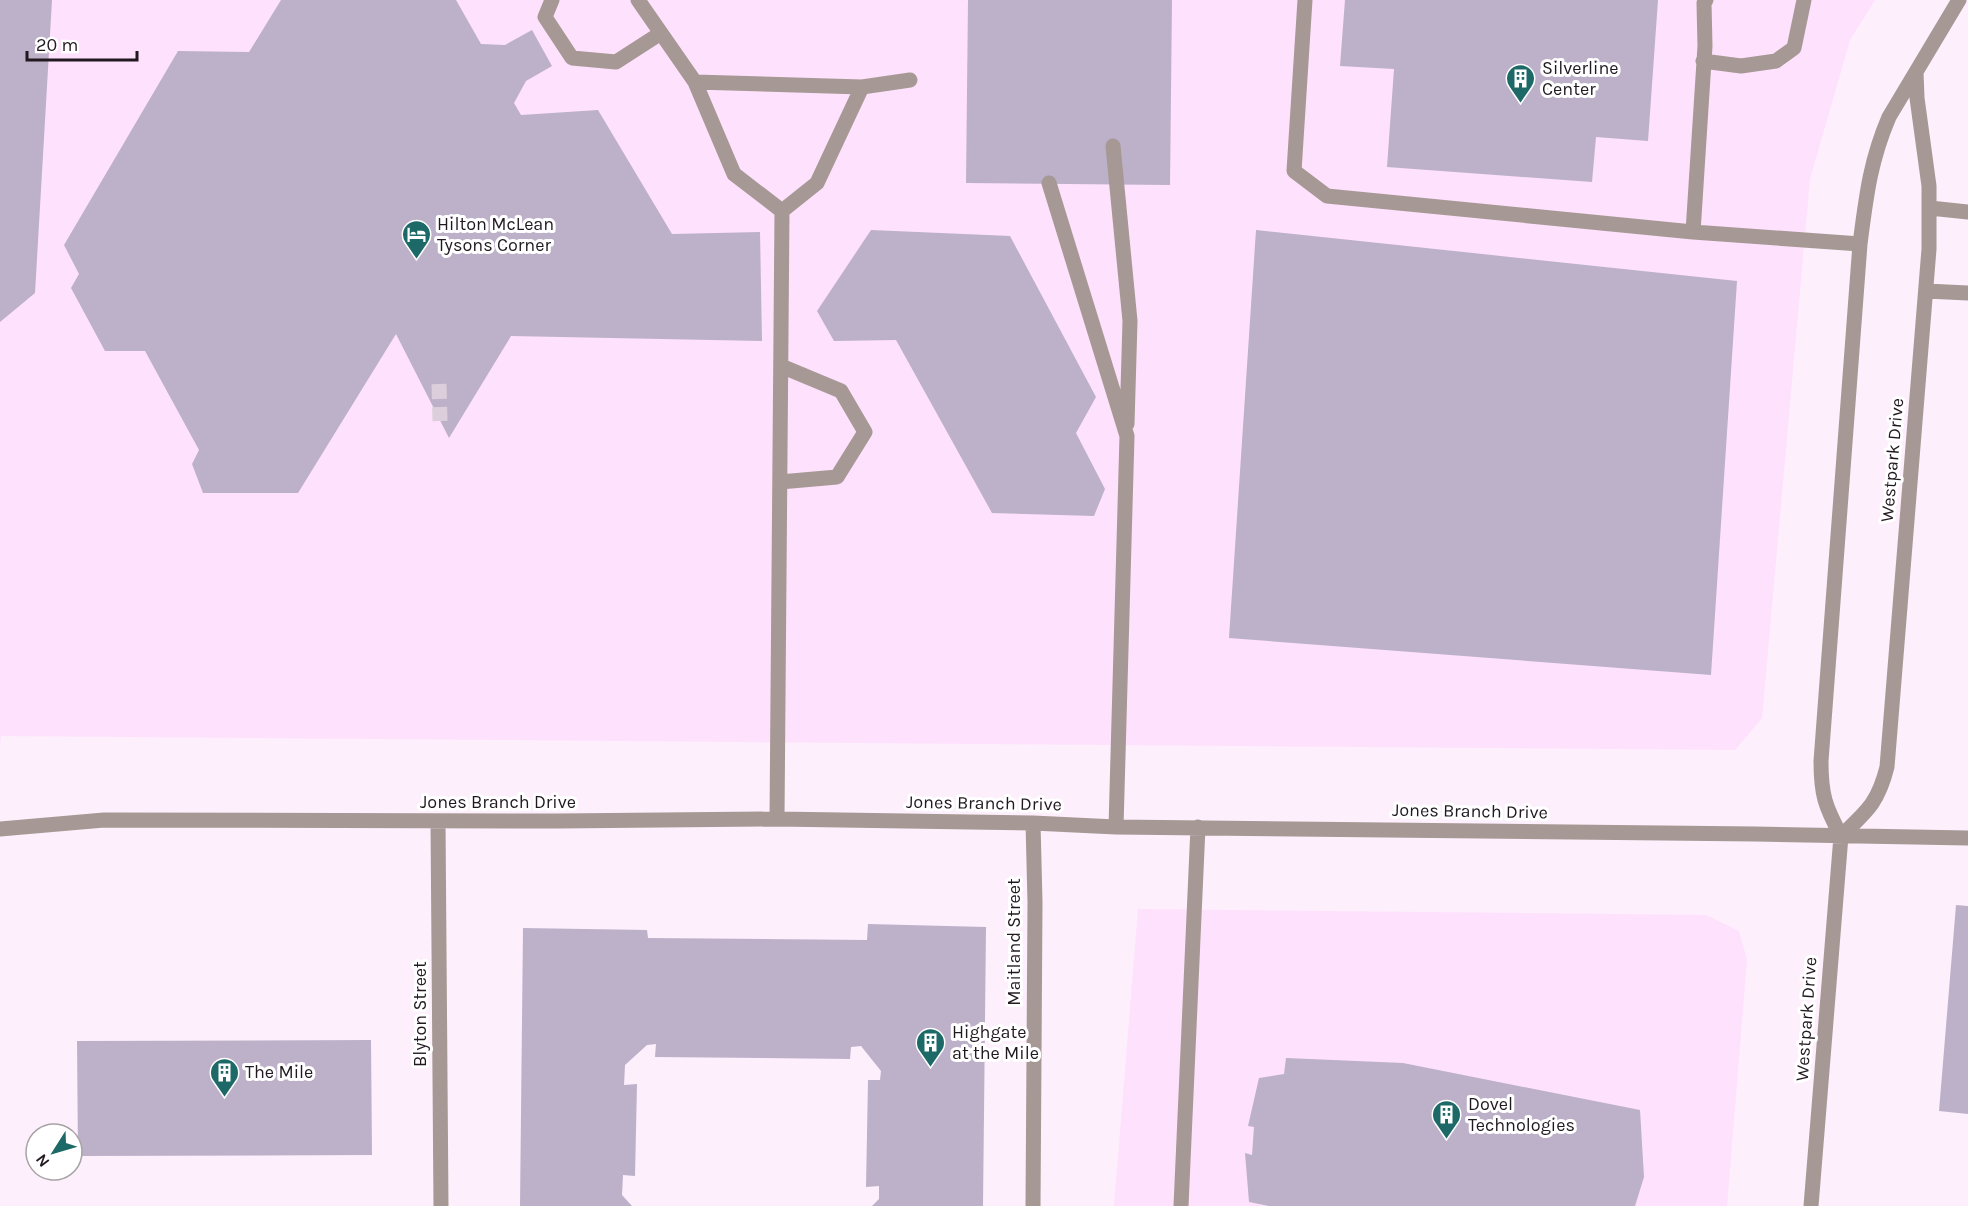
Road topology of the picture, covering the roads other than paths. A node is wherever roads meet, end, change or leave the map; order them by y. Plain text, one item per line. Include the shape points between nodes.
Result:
1 (552, 0) edge
2 (638, 0) edge
3 (1305, 0) edge
4 (1706, 0) edge
5 (1804, 0) edge
6 (1959, 0) edge
7 (661, 33) junction
8 (1703, 61) junction
9 (1916, 72) junction
10 (910, 80) dead end
11 (695, 81) junction
12 (862, 87) junction
13 (1113, 146) dead end
14 (1049, 183) dead end
15 (1930, 208) junction
16 (782, 211) junction
17 (1968, 212) edge
18 (1693, 232) junction
19 (1860, 244) junction
20 (1926, 291) junction
21 (1968, 293) edge
22 (782, 366) junction
23 (1127, 436) junction
24 (780, 482) junction
25 (777, 819) junction
26 (438, 821) junction
27 (1033, 823) junction
28 (1116, 827) junction
29 (1198, 827) junction
30 (0, 829) edge
31 (1841, 836) junction
32 (1968, 838) edge
33 (441, 1206) edge
34 (1033, 1206) edge
35 (1180, 1206) edge
36 (1811, 1206) edge

1 - 7 street via 545,17 572,58 616,62
2 - 7 street
3 - 18 street via 1294,171 1327,196
4 - 8 street
5 - 8 street via 1794,48 1776,61 1741,66
6 - 9 street
7 - 11 street
8 - 18 street
9 - 15 street, Westpark Drive
9 - 19 street via 1876,148
10 - 12 street
11 - 12 street
11 - 16 street via 734,174
12 - 16 street via 817,183
13 - 23 street via 1130,321
14 - 23 street
15 - 17 street
15 - 20 street, Westpark Drive
16 - 22 street
18 - 19 street
19 - 31 street via 1821,761 1822,796
20 - 21 street
20 - 31 street, Westpark Drive via 1887,767 1874,803
22 - 24 street
22 - 24 street via 841,391 865,432 837,477
23 - 28 street
24 - 25 street
25 - 26 street, Jones Branch Drive
25 - 27 street, Jones Branch Drive
26 - 30 street, Jones Branch Drive via 104,820
26 - 33 street, Blyton Street
27 - 28 street, Jones Branch Drive
27 - 34 street, Maitland Street
28 - 29 street, Jones Branch Drive
29 - 31 street, Jones Branch Drive
29 - 35 street
31 - 32 street, Jones Branch Drive
31 - 36 street, Westpark Drive

